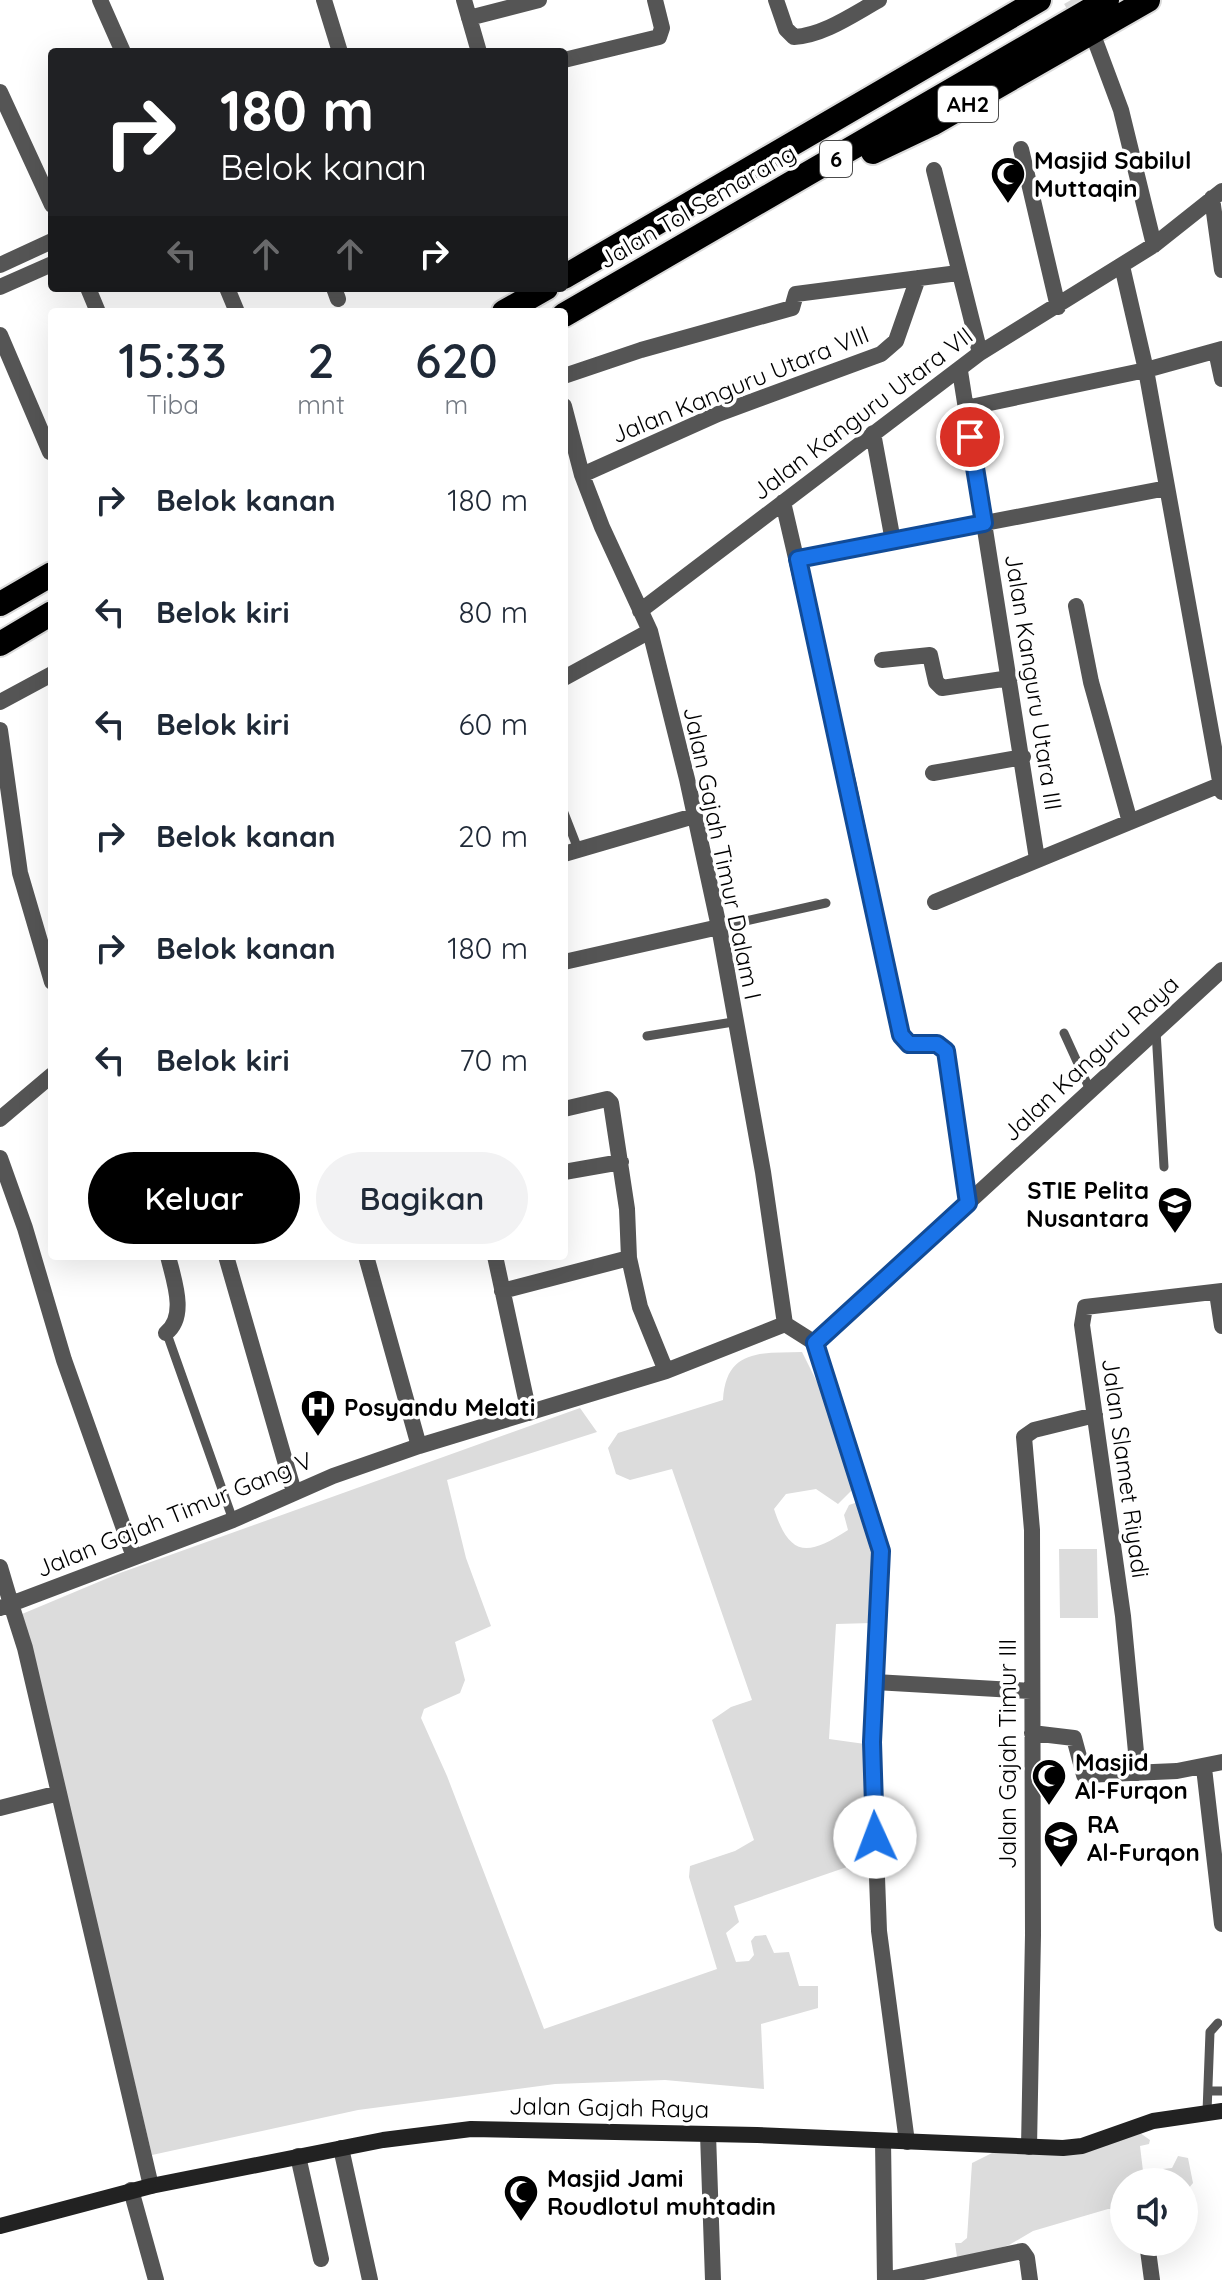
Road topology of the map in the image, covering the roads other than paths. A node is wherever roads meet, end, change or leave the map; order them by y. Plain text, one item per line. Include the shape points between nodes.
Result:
1 (100, 0) edge
2 (324, 0) edge
3 (464, 0) edge
4 (539, 0) edge
5 (655, 0) edge
6 (776, 0) edge
7 (879, 0) edge
8 (1039, 0) edge
9 (1107, 0) edge
10 (1148, 0) edge
11 (469, 18) junction
12 (1096, 43) tunnel mouth
13 (121, 48) edge
14 (339, 48) edge
15 (478, 48) edge
16 (568, 59) edge
17 (0, 92) edge
18 (1021, 149) dead end
19 (934, 170) dead end
20 (780, 192) junction
21 (1217, 194) edge
22 (48, 196) edge
23 (48, 243) edge
24 (1154, 245) junction
25 (0, 265) edge
26 (48, 266) edge
27 (1122, 266) junction
28 (1222, 270) edge
29 (958, 273) junction
30 (568, 275) edge
31 (918, 278) junction
32 (0, 287) edge
33 (539, 292) edge
34 (1058, 307) junction
35 (511, 308) edge
36 (568, 313) edge
37 (0, 335) edge
38 (1219, 350) edge
39 (980, 353) junction
40 (1146, 370) junction
41 (960, 371) junction
42 (568, 375) edge
43 (1222, 379) edge
44 (966, 408) junction
45 (568, 421) edge
46 (873, 433) junction
47 (48, 447) edge
48 (582, 475) junction
49 (1167, 488) junction
50 (783, 502) junction
51 (984, 523) junction
52 (893, 541) junction
53 (798, 559) junction
54 (48, 576) edge
55 (0, 604) edge
56 (1076, 606) dead end
57 (640, 611) junction
58 (48, 615) edge
59 (650, 631) junction
60 (0, 644) edge
61 (882, 660) dead end
62 (568, 670) edge
63 (48, 676) edge
64 (1010, 678) junction
65 (0, 702) edge
66 (0, 730) edge
67 (1218, 747) edge
68 (1023, 757) junction
69 (933, 773) dead end
70 (1221, 789) edge
71 (694, 816) junction
72 (1130, 822) junction
73 (571, 851) edge
74 (1037, 859) junction
75 (935, 902) dead end
76 (826, 903) dead end
77 (719, 927) junction
78 (568, 961) edge
79 (48, 969) edge
80 (1222, 970) edge
81 (733, 1022) junction
82 (1156, 1030) junction
83 (1064, 1033) dead end
84 (647, 1036) dead end
85 (48, 1078) edge
86 (1090, 1090) junction
87 (568, 1108) edge
88 (0, 1119) edge
89 (0, 1158) edge
90 (621, 1162) junction
91 (1164, 1167) dead end
92 (568, 1171) edge
93 (968, 1203) junction
94 (629, 1258) junction
95 (169, 1260) edge
96 (227, 1260) edge
97 (367, 1260) edge
98 (496, 1260) edge
99 (502, 1291) junction
100 (1219, 1292) edge
101 (785, 1324) junction
102 (1222, 1326) edge
103 (165, 1330) joint
104 (815, 1343) junction
105 (666, 1371) junction
106 (529, 1413) junction
107 (1095, 1415) junction
108 (419, 1446) junction
109 (294, 1492) junction
110 (233, 1520) junction
111 (134, 1557) junction
112 (0, 1567) edge
113 (6, 1606) edge
114 (875, 1682) junction
115 (1031, 1691) junction
116 (1032, 1733) junction
117 (1222, 1762) edge
118 (1204, 1768) junction
119 (1138, 1773) junction
120 (59, 1793) junction
121 (0, 1808) edge
122 (1222, 1924) edge
123 (1218, 2023) dead end
124 (1208, 2091) junction
125 (1222, 2091) edge
126 (1215, 2112) edge
127 (708, 2134) junction
128 (883, 2141) junction
129 (907, 2142) junction
130 (1029, 2147) junction
131 (341, 2148) junction
132 (298, 2156) junction
133 (151, 2186) junction
134 (131, 2190) junction
135 (0, 2226) edge
136 (1149, 2256) edge
137 (321, 2259) dead end
138 (156, 2280) edge
139 (370, 2280) edge
140 (713, 2280) edge
141 (885, 2280) edge
142 (1030, 2280) edge
143 (1152, 2280) edge

1 - 13 street
2 - 14 street
3 - 11 street
4 - 11 street
5 - 16 street via 659,37
6 - 7 street via 794,37 831,26
8 - 30 highway, Jalan Tol Semarang / 6
9 - 20 highway, Jalan Tol Semarang / 6
10 - 20 highway, AH2 via 932,124
11 - 15 street
12 - 24 street via 1121,110
17 - 22 street
18 - 34 street
19 - 29 street
20 - 36 highway, Jalan Tol Semarang / 6
21 - 24 street, Jalan Kanguru Utara VII
21 - 28 street
23 - 25 street
24 - 27 street, Jalan Kanguru Utara VII
26 - 32 street
27 - 34 street, Jalan Kanguru Utara VII
27 - 40 street
29 - 31 street
29 - 39 street
31 - 42 street via 796,294 792,308
31 - 48 street, Jalan Kanguru Utara VIII via 896,341 881,354 718,414
33 - 35 highway
34 - 39 street, Jalan Kanguru Utara VII
37 - 47 street
38 - 40 street
38 - 43 street
39 - 41 street, Jalan Kanguru Utara VII
40 - 44 street
40 - 49 street
41 - 44 street, Jalan Kanguru Utara III
41 - 46 street, Jalan Kanguru Utara VII
44 - 51 street, Jalan Kanguru Utara III
45 - 48 street, Jalan Gajah Timur Dalam I
46 - 50 street, Jalan Kanguru Utara VII
46 - 52 street
48 - 57 street, Jalan Gajah Timur Dalam I
49 - 51 street
49 - 67 street
50 - 53 street
50 - 57 street, Jalan Kanguru Utara VII
51 - 52 street
51 - 64 street, Jalan Kanguru Utara III
52 - 53 street
53 - 93 street via 901,1035 909,1044 937,1044 946,1051
54 - 55 highway
56 - 72 street
57 - 59 street, Jalan Gajah Timur Dalam I
58 - 60 highway
59 - 62 street
59 - 71 street, Jalan Gajah Timur Dalam I
61 - 64 street via 930,655 942,688
63 - 65 street
64 - 68 street, Jalan Kanguru Utara III
66 - 79 street via 22,884
67 - 70 street
68 - 69 street
68 - 74 street, Jalan Kanguru Utara III
70 - 72 street
71 - 73 street
71 - 77 street, Jalan Gajah Timur Dalam I
72 - 74 street
74 - 75 street
76 - 77 lane
77 - 78 street
77 - 81 street, Jalan Gajah Timur Dalam I
80 - 82 street, Jalan Kanguru Raya
81 - 84 lane
81 - 101 street, Jalan Gajah Timur Dalam I via 774,1232
82 - 86 street, Jalan Kanguru Raya
82 - 91 lane
83 - 86 lane
85 - 88 street
86 - 93 street, Jalan Kanguru Raya
87 - 90 street via 609,1101
89 - 111 street
90 - 92 street
90 - 94 street
93 - 104 street, Jalan Kanguru Raya
94 - 99 street
94 - 105 street via 640,1307
95 - 103 street via 178,1302 173,1327
96 - 109 street
97 - 108 street
98 - 99 street
99 - 106 street
100 - 102 street
100 - 107 street, Jalan Slamet Riyadi via 1085,1307 1082,1325
101 - 104 street
101 - 105 street, Jalan Gajah Timur Gang V
103 - 110 lane
104 - 114 street via 881,1551
105 - 106 street, Jalan Gajah Timur Gang V
106 - 108 street, Jalan Gajah Timur Gang V
107 - 115 street, Jalan Gajah Timur III via 1024,1437 1032,1530
107 - 119 street, Jalan Slamet Riyadi
108 - 109 street, Jalan Gajah Timur Gang V
109 - 110 street, Jalan Gajah Timur Gang V
110 - 111 street, Jalan Gajah Timur Gang V
111 - 113 street, Jalan Gajah Timur Gang V
112 - 113 street
113 - 120 street
114 - 115 street
114 - 129 street via 879,1931
115 - 116 street, Jalan Gajah Timur III
116 - 119 street via 1074,1738 1084,1775
116 - 130 street, Jalan Gajah Timur III
117 - 118 street
118 - 119 street
118 - 122 street
120 - 121 street
120 - 133 street
123 - 124 lane via 1210,2032
124 - 125 lane
124 - 126 lane
126 - 130 main road, Jalan Gajah Raya via 1153,2121 1082,2146
127 - 128 main road, Jalan Gajah Raya
127 - 131 main road, Jalan Gajah Raya via 471,2129
127 - 140 street
128 - 129 main road, Jalan Gajah Raya
128 - 141 street
129 - 130 main road, Jalan Gajah Raya
131 - 132 main road, Jalan Gajah Raya
131 - 139 street
132 - 133 main road, Jalan Gajah Raya
132 - 137 street
133 - 134 main road, Jalan Gajah Raya
134 - 135 main road, Jalan Gajah Raya
134 - 138 street
136 - 143 street
141 - 142 street via 1022,2251

